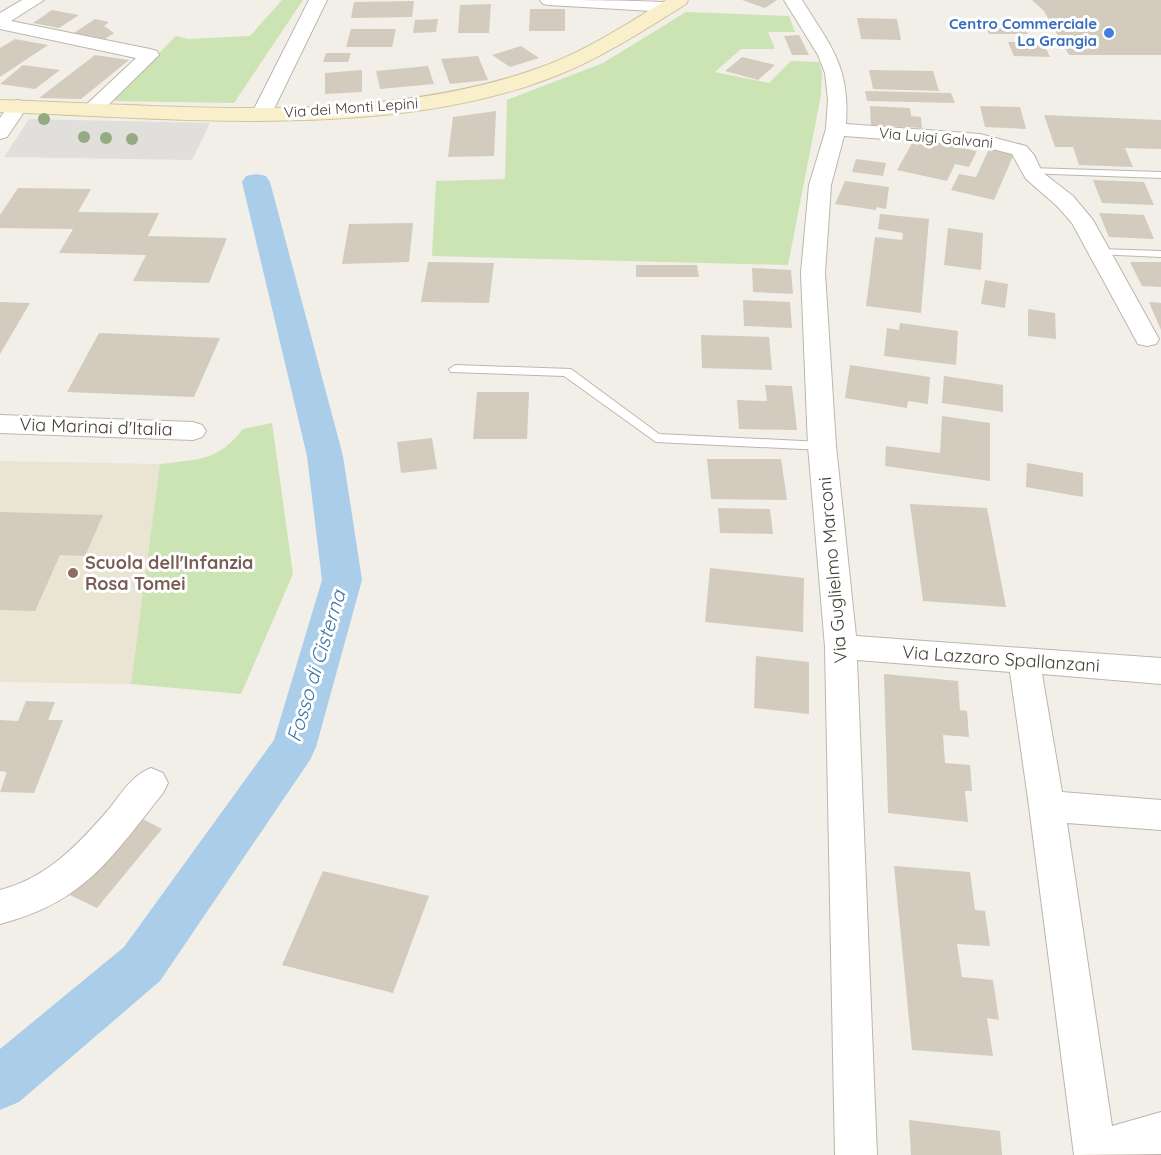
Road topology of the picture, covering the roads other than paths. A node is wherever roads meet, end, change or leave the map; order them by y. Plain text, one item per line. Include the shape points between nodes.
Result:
1 (35, 0) edge
2 (318, 0) edge
3 (549, 0) edge
4 (793, 0) edge
5 (674, 3) edge
6 (0, 22) edge
7 (9, 106) edge
8 (93, 109) junction
9 (262, 113) junction
10 (836, 129) junction
11 (0, 133) edge
12 (1030, 171) junction
13 (1161, 175) edge
14 (1100, 252) junction
15 (1161, 254) edge
16 (1147, 339) dead end
17 (455, 369) dead end
18 (0, 424) edge
19 (193, 431) dead end
20 (822, 446) junction
21 (841, 647) junction
22 (1024, 660) junction
23 (1161, 671) edge
24 (151, 783) dead end
25 (1047, 806) junction
26 (1161, 815) edge
27 (0, 907) edge
28 (1161, 1133) edge
29 (1095, 1154) edge
30 (855, 1155) edge

1 - 6 street
2 - 9 street
3 - 5 street
4 - 10 street, Via Guglielmo Marconi via 831,64 838,100
5 - 9 street, Via dei Monti Lepini via 565,65 502,87 382,109
6 - 8 street via 150,55
7 - 8 street, Via dei Monti Lepini
7 - 11 street
8 - 9 street, Via dei Monti Lepini
10 - 12 street, Via Luigi Galvani via 993,142 1022,153
10 - 20 street, Via Guglielmo Marconi via 820,185 813,247
12 - 13 lane
12 - 14 street, Via Luigi Galvani via 1071,207
14 - 15 lane
14 - 16 street, Via Luigi Galvani
17 - 20 lane via 567,372 657,438
18 - 19 street, Via Marinai d'Italia
20 - 21 street, Via Guglielmo Marconi
21 - 22 street, Via Lazzaro Spallanzani
21 - 30 street, Via Guglielmo Marconi
22 - 23 street, Via Lazzaro Spallanzani
22 - 25 street
24 - 27 street via 90,855 62,881 30,900
25 - 26 street
25 - 29 street
28 - 29 street

